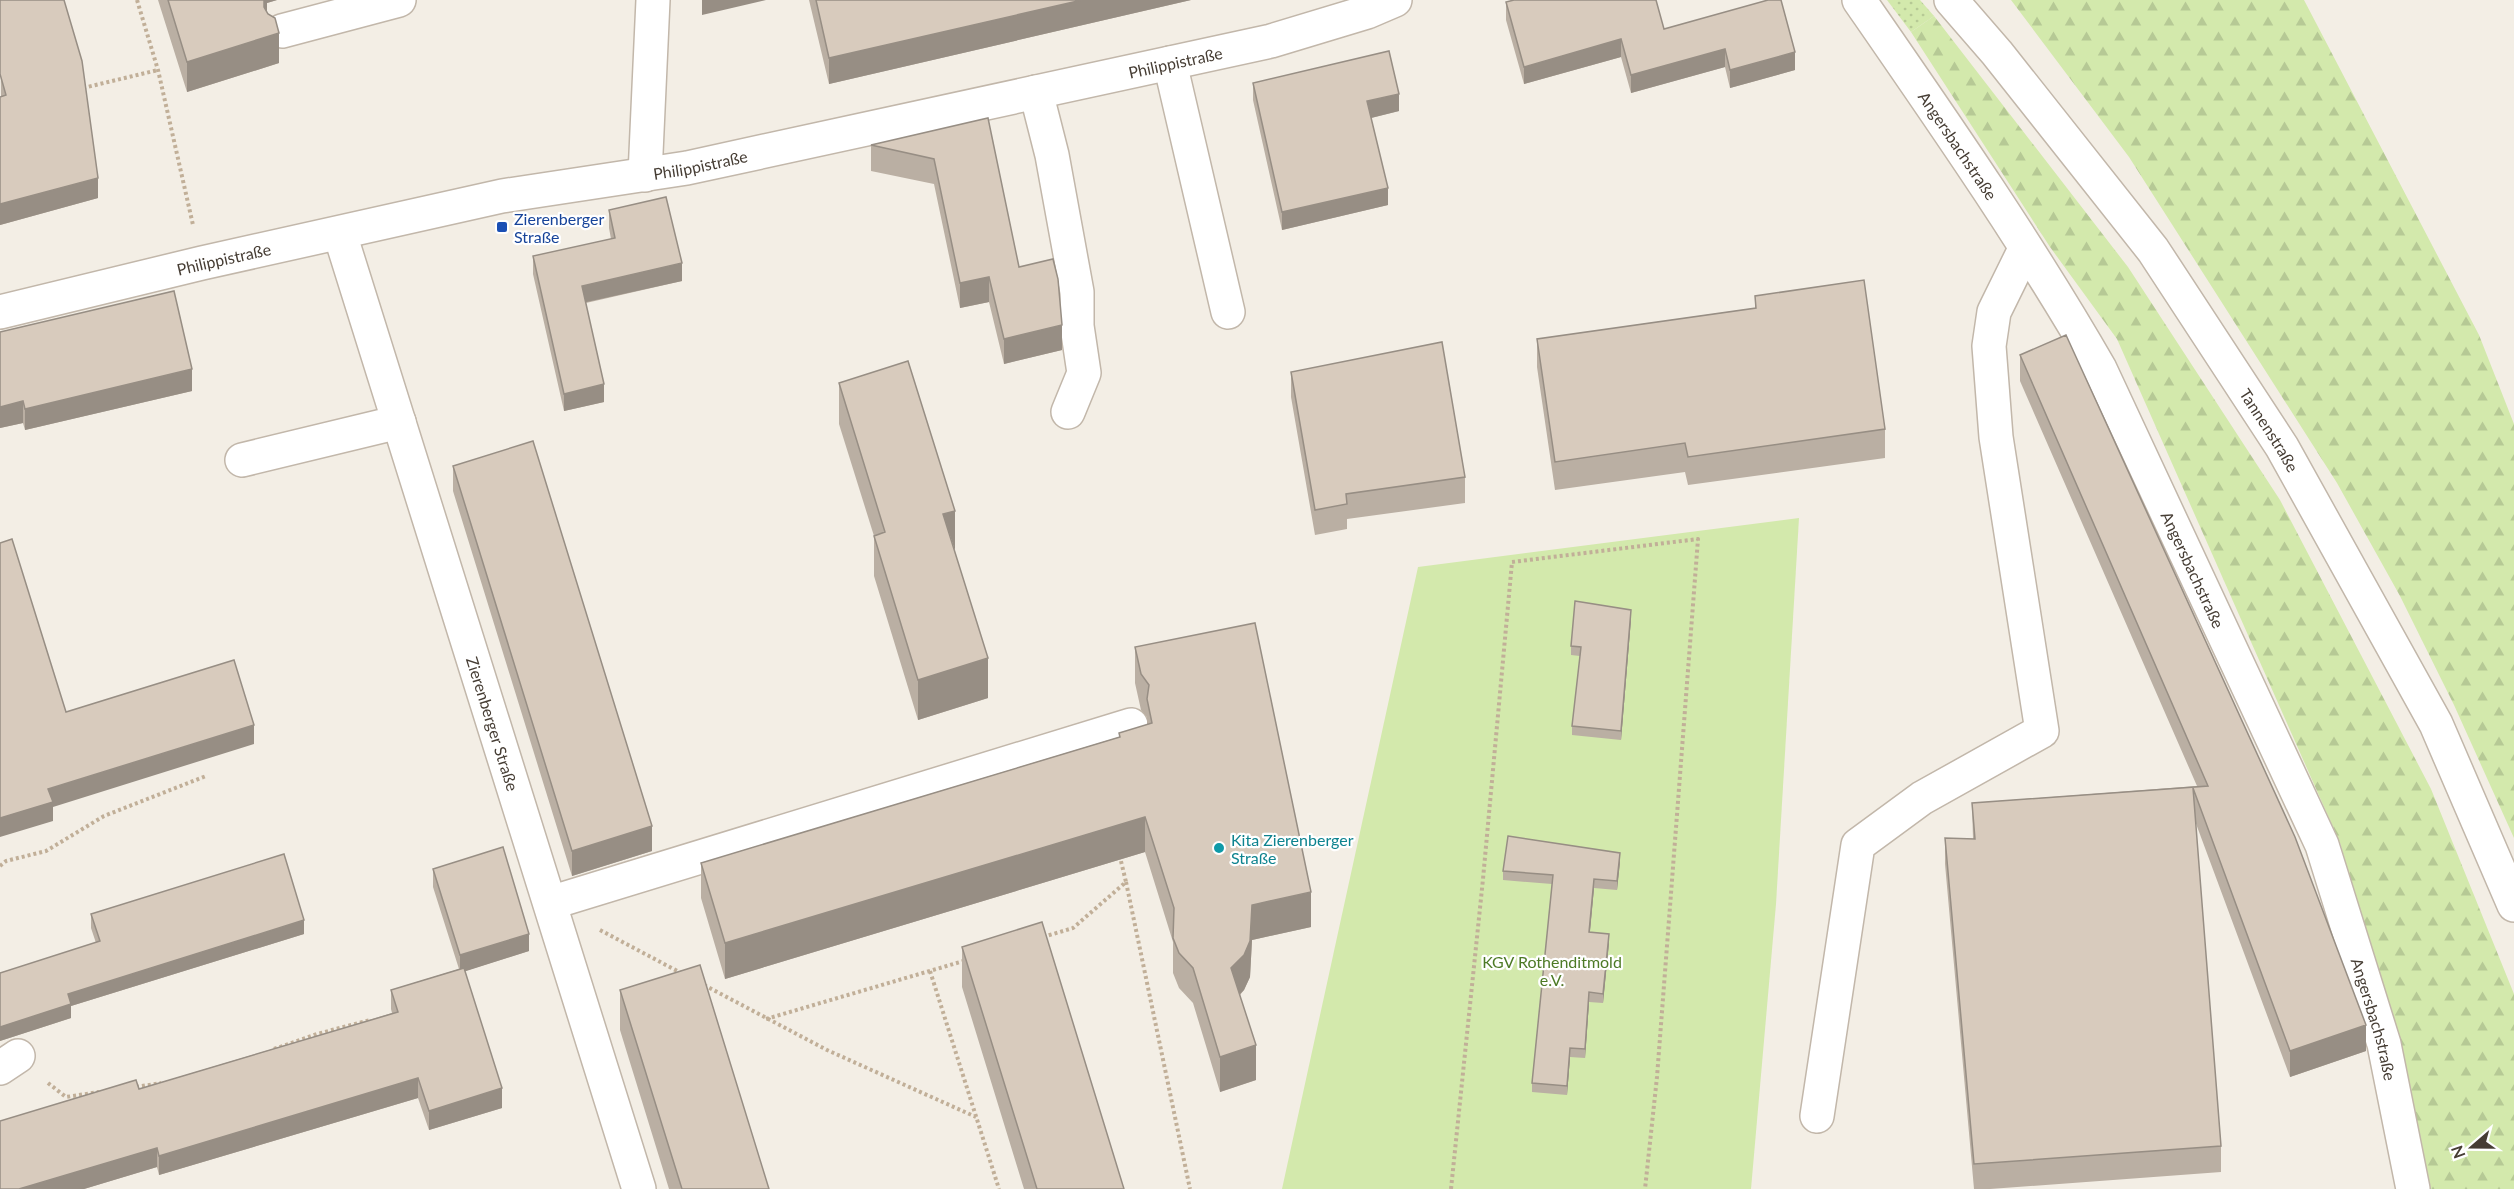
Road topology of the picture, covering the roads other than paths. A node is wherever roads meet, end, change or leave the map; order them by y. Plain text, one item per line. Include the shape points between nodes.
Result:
1 (399, 0) edge
2 (653, 0) edge
3 (1395, 0) edge
4 (1859, 0) edge
5 (1951, 0) edge
6 (282, 31) dead end
7 (1170, 63) junction
8 (1036, 92) junction
9 (645, 175) junction
10 (340, 234) junction
11 (2025, 249) junction
12 (0, 312) edge
13 (1228, 312) dead end
14 (1068, 412) dead end
15 (399, 422) junction
16 (242, 460) dead end
17 (1131, 725) dead end
18 (550, 903) junction
19 (2514, 905) edge
20 (1817, 1116) dead end
21 (639, 1189) edge
22 (2413, 1189) edge

1 - 6 street
2 - 9 street
3 - 7 street, Philippistraße via 1320,27
4 - 11 street, Angersbachstraße
5 - 19 street, Tannenstraße via 2153,250 2282,447 2436,724
7 - 8 street, Philippistraße
7 - 13 street
8 - 9 street, Philippistraße
8 - 14 street via 1052,154 1077,291 1084,373
9 - 10 street, Philippistraße via 502,196
10 - 12 street, Philippistraße
10 - 15 street, Zierenberger Straße
11 - 20 street via 1994,312 1989,356 1996,437 2042,731 1922,798 1858,845
11 - 22 street, Angersbachstraße via 2100,369 2322,845 2384,1044
15 - 16 street
15 - 18 street, Zierenberger Straße
17 - 18 street
18 - 21 street, Zierenberger Straße

